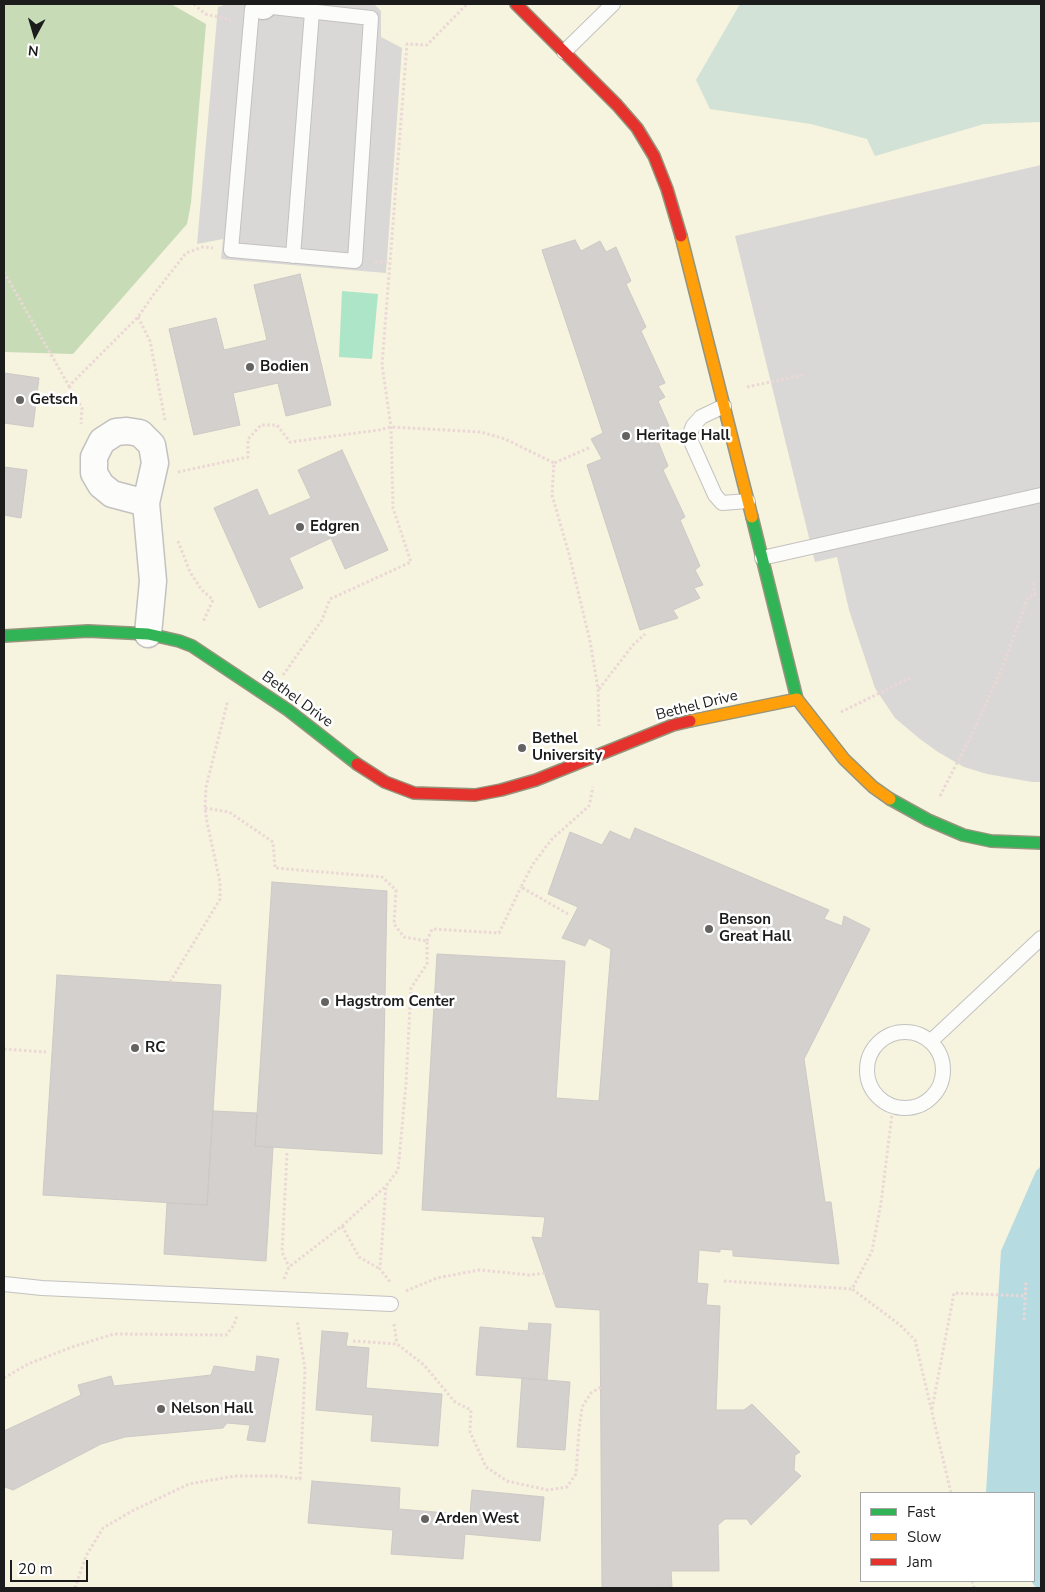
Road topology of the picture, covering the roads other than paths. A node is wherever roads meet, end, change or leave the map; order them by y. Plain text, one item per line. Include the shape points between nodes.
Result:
1 (516, 4) edge
2 (613, 4) edge
3 (259, 12) edge
4 (312, 12) junction
5 (564, 52) junction
6 (293, 256) junction
7 (724, 406) junction
8 (1041, 495) edge
9 (748, 501) junction
10 (146, 503) dead end
11 (762, 558) junction
12 (148, 634) junction
13 (4, 636) edge
14 (797, 699) junction
15 (1041, 843) edge
16 (1041, 938) edge
17 (931, 1041) junction
18 (4, 1284) edge
19 (395, 1299) road end

1 - 5 street
2 - 5 lane
3 - 4 lane
3 - 6 lane via 231,250
4 - 6 lane
4 - 6 lane via 371,18 356,261
5 - 7 street via 637,128 654,156 679,226
7 - 9 street
7 - 9 lane via 701,417 689,437 722,504
8 - 11 lane
9 - 11 street
10 - 12 street via 152,581
11 - 14 street
12 - 13 street, Bethel Drive via 88,630
12 - 14 street, Bethel Drive via 192,646 385,782 414,793 442,796 501,790 536,780 673,725
14 - 15 street via 844,759 899,805 964,835
16 - 17 lane
17 - 17 lane via 919,1034 903,1032 886,1037 874,1047 868,1060 867,1074 878,1098 893,1106 907,1108 925,1103 938,1090 943,1074 941,1056
18 - 19 lane via 275,1299

